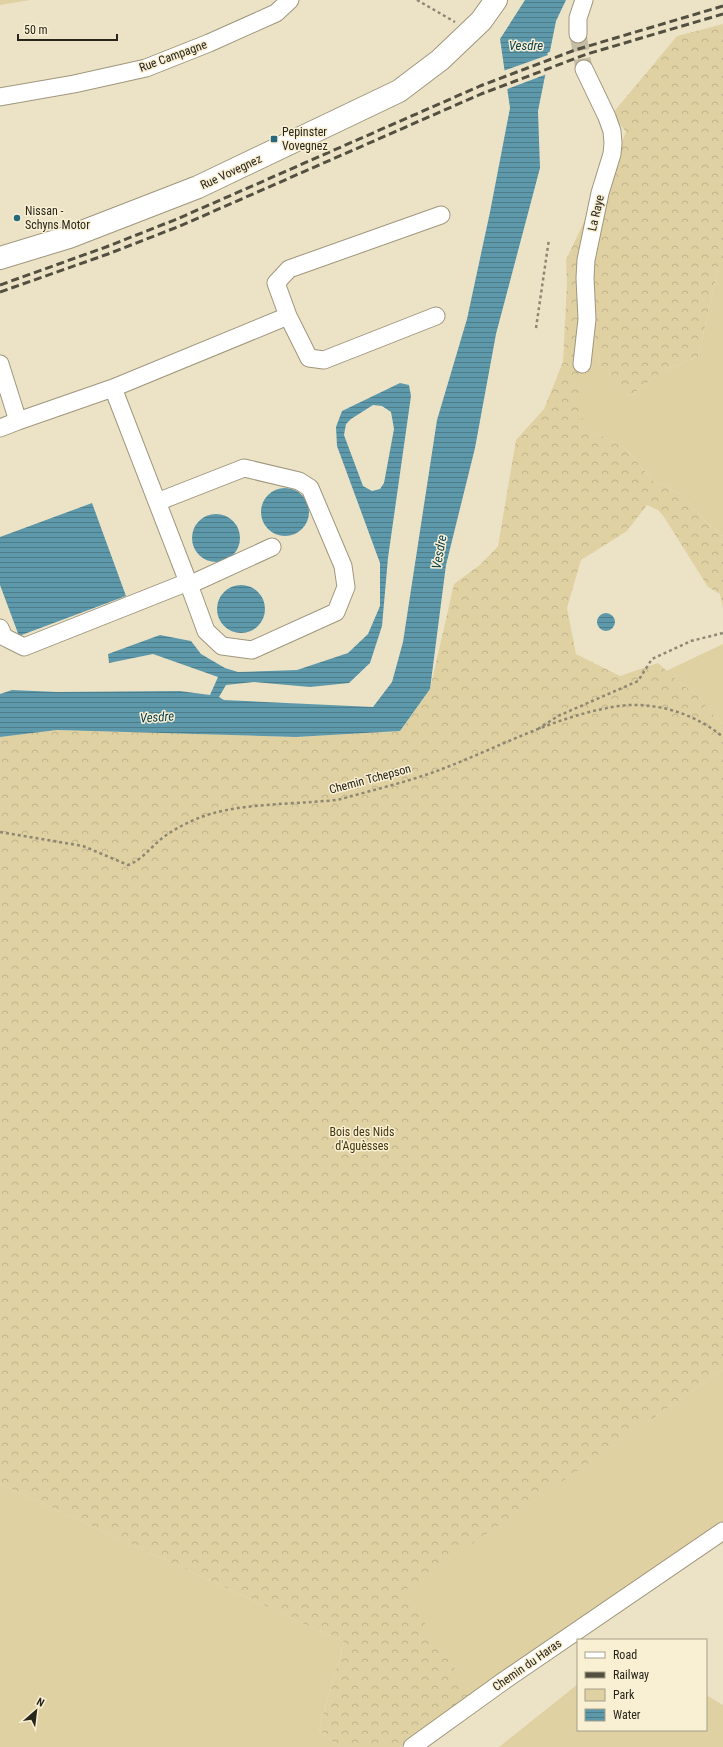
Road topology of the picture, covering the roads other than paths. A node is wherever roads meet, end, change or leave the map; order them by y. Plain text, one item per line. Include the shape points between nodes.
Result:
1 (290, 0) edge
2 (496, 0) edge
3 (584, 0) edge
4 (578, 34) tunnel mouth
5 (584, 69) tunnel mouth
6 (0, 97) edge
7 (440, 215) dead end
8 (0, 258) edge
9 (288, 316) junction
10 (436, 316) dead end
11 (0, 364) edge
12 (582, 364) dead end
13 (112, 388) junction
14 (18, 421) junction
15 (0, 428) edge
16 (157, 502) junction
17 (272, 547) dead end
18 (189, 583) junction
19 (0, 628) edge
20 (723, 1531) edge
21 (412, 1747) edge

1 - 6 street, Rue Campagne via 276,13 209,44 146,68
2 - 8 main road, Rue Vovegnez via 474,27 440,60 399,91 198,187 69,237
3 - 4 street via 578,18
5 - 12 street, La Raye via 607,117 613,143 586,260 587,319
7 - 9 street via 289,269 276,283
9 - 10 street via 309,358 324,360
9 - 13 street
11 - 14 street
13 - 14 street
13 - 16 street
14 - 15 street
16 - 18 street
16 - 18 street via 244,468 299,481 310,488 343,566 346,587 336,612 252,650 222,646 206,632
17 - 18 street
18 - 19 street via 24,647 4,637
20 - 21 street, Chemin du Haras

